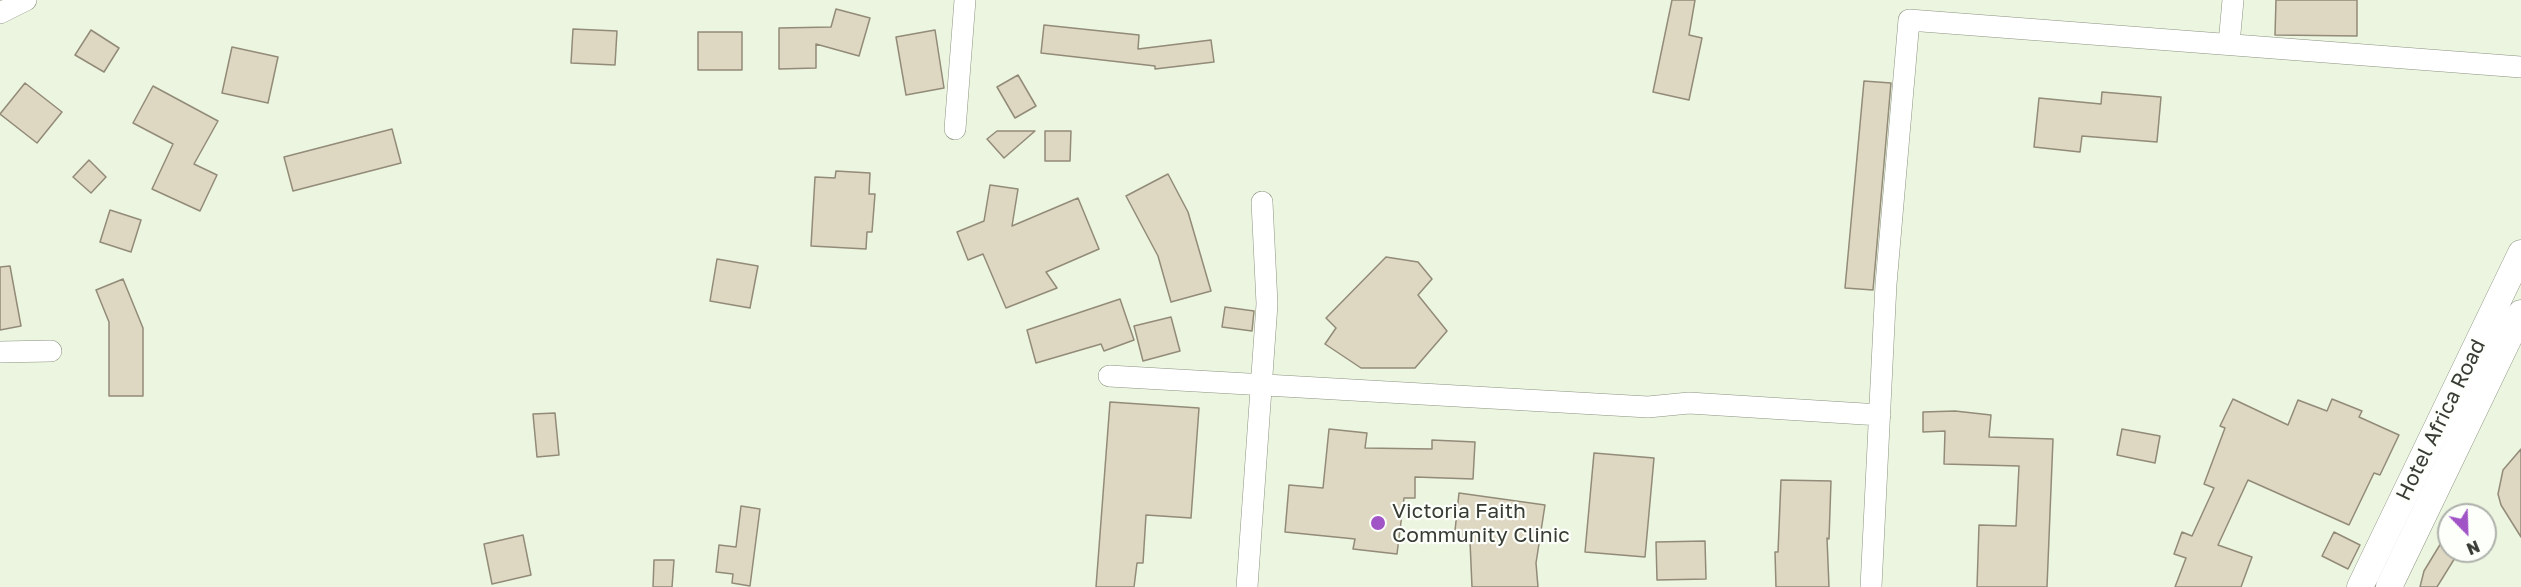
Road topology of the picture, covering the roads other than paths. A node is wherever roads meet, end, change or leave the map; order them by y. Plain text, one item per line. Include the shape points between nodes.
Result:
1 (26, 0) edge
2 (965, 0) edge
3 (2233, 0) edge
4 (1910, 10) edge
5 (0, 13) edge
6 (2229, 44) junction
7 (2521, 67) edge
8 (955, 129) dead end
9 (1262, 202) dead end
10 (2521, 253) edge
11 (2521, 313) edge
12 (51, 351) dead end
13 (0, 352) edge
14 (1109, 376) dead end
15 (1259, 386) junction
16 (1880, 416) junction
17 (1247, 587) edge
18 (1871, 587) edge
19 (2360, 587) edge
20 (2388, 587) edge

1 - 5 street
2 - 8 street
3 - 6 street
4 - 6 street
4 - 16 street
6 - 7 street
9 - 15 street via 1267,304
10 - 19 street, Hotel Africa Road
11 - 20 street, Hotel Africa Road
12 - 13 street
14 - 15 street
15 - 16 street via 1648,406 1689,403
15 - 17 street
16 - 18 street

